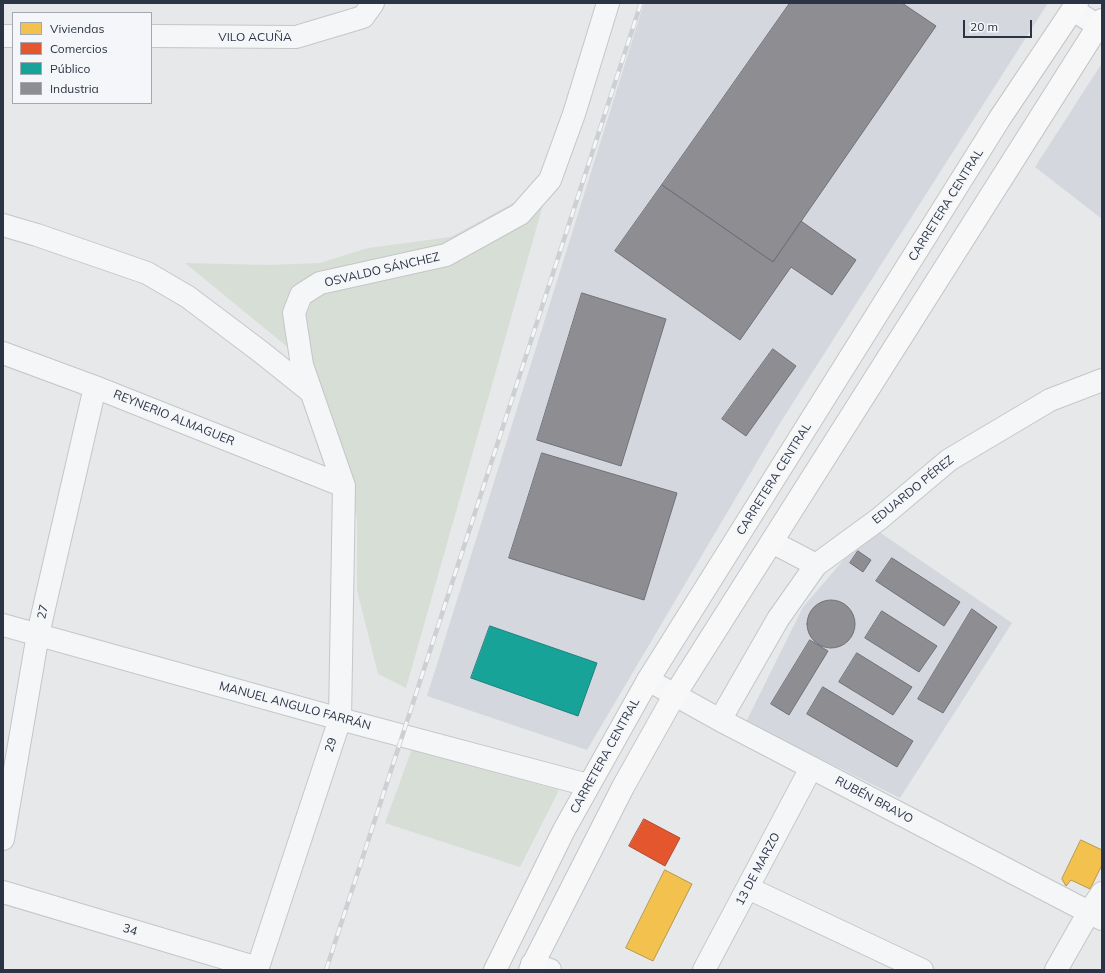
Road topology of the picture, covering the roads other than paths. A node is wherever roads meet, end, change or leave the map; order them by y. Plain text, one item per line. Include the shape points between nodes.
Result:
1 (373, 3) edge
2 (608, 3) edge
3 (1075, 6) edge
4 (1101, 24) edge
5 (152, 36) edge
6 (3, 225) edge
7 (3, 353) edge
8 (1102, 380) edge
9 (95, 387) junction
10 (311, 392) junction
11 (344, 486) junction
12 (772, 542) junction
13 (816, 565) junction
14 (3, 625) edge
15 (38, 634) junction
16 (648, 680) junction
17 (674, 696) junction
18 (340, 719) junction
19 (720, 720) junction
20 (811, 768) junction
21 (588, 785) junction
22 (3, 839) edge
23 (748, 888) junction
24 (3, 892) edge
25 (1102, 893) edge
26 (1095, 916) edge
27 (537, 968) edge
28 (257, 969) edge
29 (495, 970) edge
30 (704, 970) edge
31 (922, 970) edge
32 (1056, 970) edge

1 - 5 street, VILO ACUÑA via 364,17 296,37
2 - 10 street, OSVALDO SÁNCHEZ via 574,114 550,180 520,214 446,255 320,283 301,295 294,313 302,365
3 - 4 street
3 - 16 main road, CARRETERA CENTRAL via 1000,118
4 - 12 main road
6 - 10 street via 147,273 188,297
7 - 9 street, REYNERIO ALMAGUER
8 - 13 street, EDUARDO PÉREZ via 1050,400 949,460 879,519
9 - 11 street, REYNERIO ALMAGUER
9 - 15 street, 27
10 - 11 street, OSVALDO SÁNCHEZ
11 - 18 street, 29
12 - 13 street
12 - 17 main road
13 - 19 street, EDUARDO PÉREZ via 778,619
14 - 15 street, MANUEL ANGULO FARRÁN
15 - 18 street, MANUEL ANGULO FARRÁN
15 - 22 street, 27
16 - 17 street, RUBÉN BRAVO
16 - 21 main road, CARRETERA CENTRAL
17 - 19 street, RUBÉN BRAVO
17 - 27 main road via 623,787
18 - 21 street, MANUEL ANGULO FARRÁN
18 - 28 street, 29
19 - 20 street, RUBÉN BRAVO
20 - 23 street, 13 DE MARZO
20 - 26 street, RUBÉN BRAVO
21 - 29 main road, CARRETERA CENTRAL
23 - 30 street, 13 DE MARZO
23 - 31 street
24 - 28 street, 34
25 - 26 street
26 - 32 street

